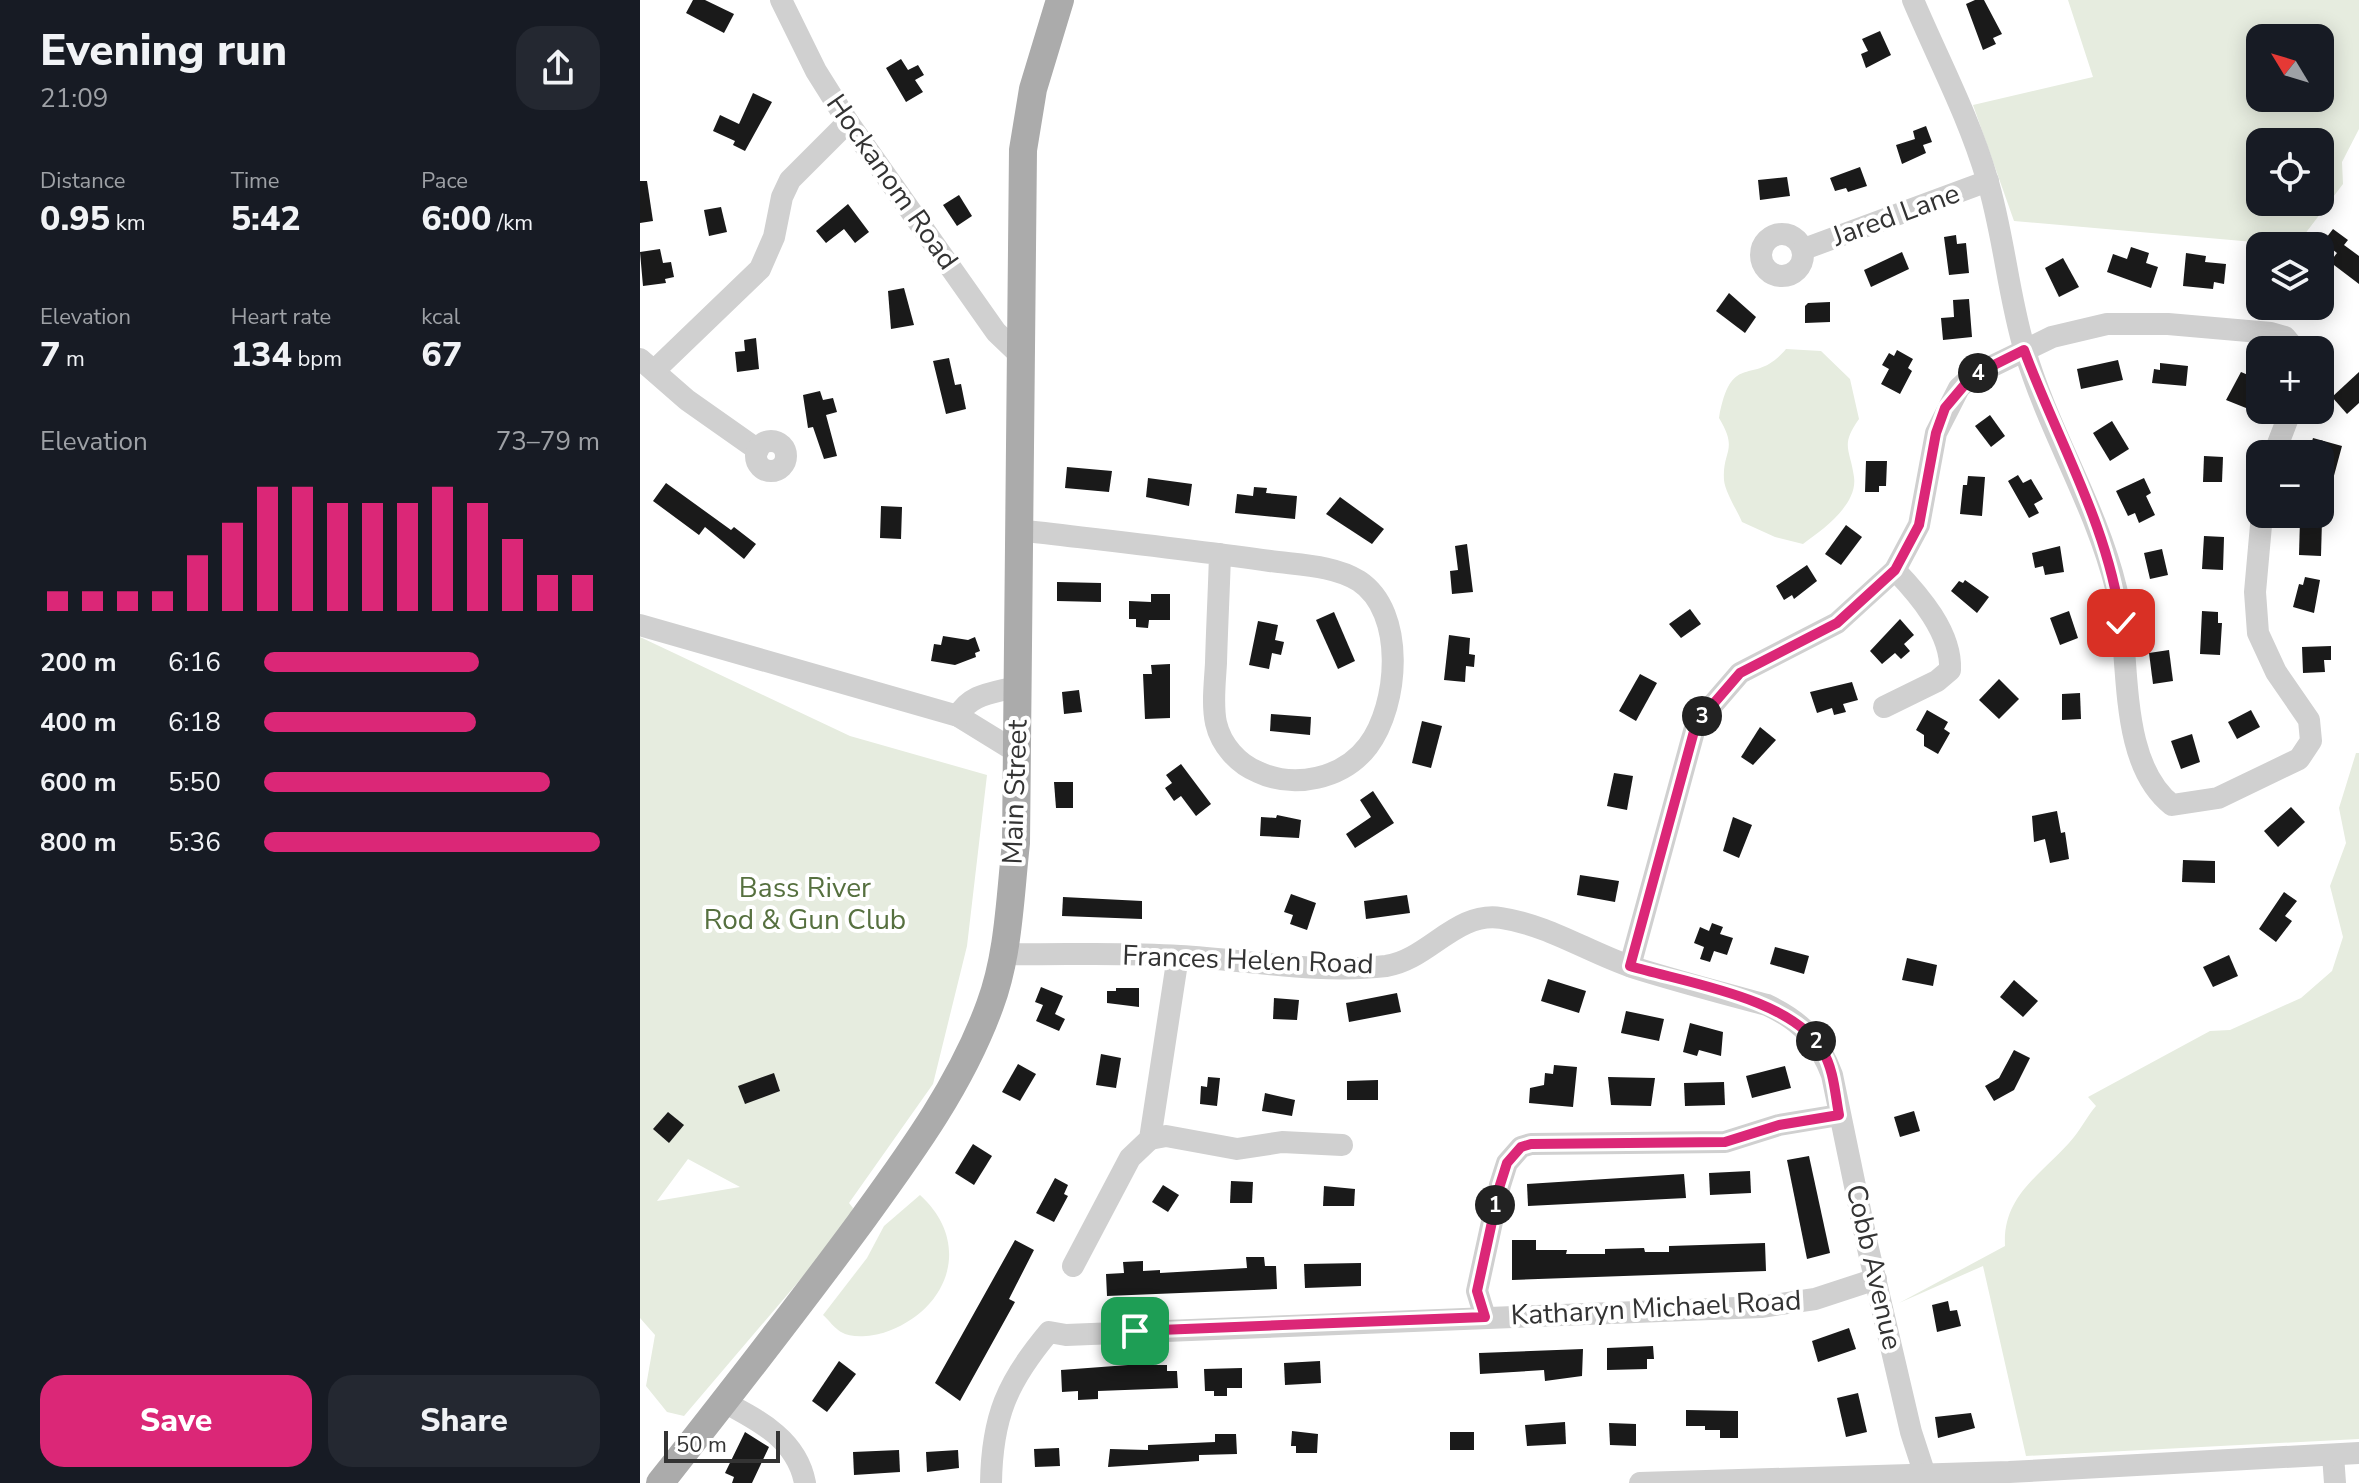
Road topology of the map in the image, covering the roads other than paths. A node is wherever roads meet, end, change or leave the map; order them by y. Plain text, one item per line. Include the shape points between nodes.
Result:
1 (781, 0) edge
2 (1060, 0) edge
3 (1913, 0) edge
4 (848, 122) junction
5 (1988, 181) junction
6 (1804, 249) dead end
7 (2282, 336) edge
8 (2024, 350) junction
9 (1019, 354) junction
10 (647, 364) edge
11 (758, 450) dead end
12 (2261, 528) edge
13 (1018, 530) junction
14 (1220, 554) junction
15 (1895, 570) junction
16 (640, 625) edge
17 (1019, 686) junction
18 (1884, 707) dead end
19 (958, 716) junction
20 (1018, 753) junction
21 (1003, 954) junction
22 (1178, 956) junction
23 (1630, 966) junction
24 (1826, 1058) joint
25 (1839, 1115) junction
26 (1150, 1139) junction
27 (1342, 1145) dead end
28 (1073, 1266) dead end
29 (1876, 1279) junction
30 (1485, 1317) junction
31 (724, 1402) junction
32 (2359, 1453) edge
33 (2333, 1455) junction
34 (1925, 1475) junction
35 (2010, 1478) edge
36 (1807, 1481) edge
37 (660, 1483) edge
38 (805, 1483) edge
39 (991, 1483) edge
40 (1640, 1483) edge
41 (2335, 1483) edge

1 - 4 street, Hockanom Road
2 - 9 main road, Main Street via 1025,128
3 - 5 street
4 - 9 street, Hockanom Road via 996,332
4 - 10 street via 790,180 760,269
5 - 6 street, Jared Lane
5 - 8 street
7 - 8 street via 2107,324 2052,337
8 - 12 street via 2117,591 2125,692 2147,778 2172,805 2218,798 2299,759 2311,741 2309,720 2276,672 2258,633 2255,592
8 - 15 street via 1972,376 1945,408 1919,525
9 - 13 main road, Main Street
10 - 11 street
13 - 14 street
13 - 17 main road, Main Street
14 - 14 street via 1215,711 1225,744 1254,771 1277,778 1311,779 1342,768 1369,746 1382,715 1392,656 1391,627 1383,606 1366,586 1339,572
15 - 18 street via 1924,601 1950,670
15 - 23 street via 1837,623 1740,673 1696,724
16 - 19 street
17 - 19 street via 973,698
17 - 20 main road, Main Street
19 - 20 street
20 - 21 main road, Main Street via 1016,843
21 - 22 street, Frances Helen Road
21 - 31 main road, Main Street via 976,1040 935,1116
22 - 23 street, Frances Helen Road via 1385,966 1409,962 1449,933 1491,917 1564,937
22 - 26 street
23 - 24 street, Frances Helen Road via 1776,1009 1806,1027
24 - 25 street, Cobb Avenue
25 - 29 street, Cobb Avenue
25 - 30 street via 1779,1125 1725,1142 1521,1147 1507,1163 1500,1185 1477,1291
26 - 27 street via 1166,1136 1237,1149 1282,1142
26 - 28 street via 1130,1158
29 - 30 street, Katharyn Michael Road via 1815,1299 1761,1307
29 - 34 street, Cobb Avenue
30 - 39 street, Katharyn Michael Road via 1049,1332 1003,1399
31 - 37 main road, Main Street
31 - 38 street via 785,1441 803,1468
32 - 33 street
33 - 35 street
33 - 41 street
34 - 35 street
34 - 36 street
36 - 40 street

